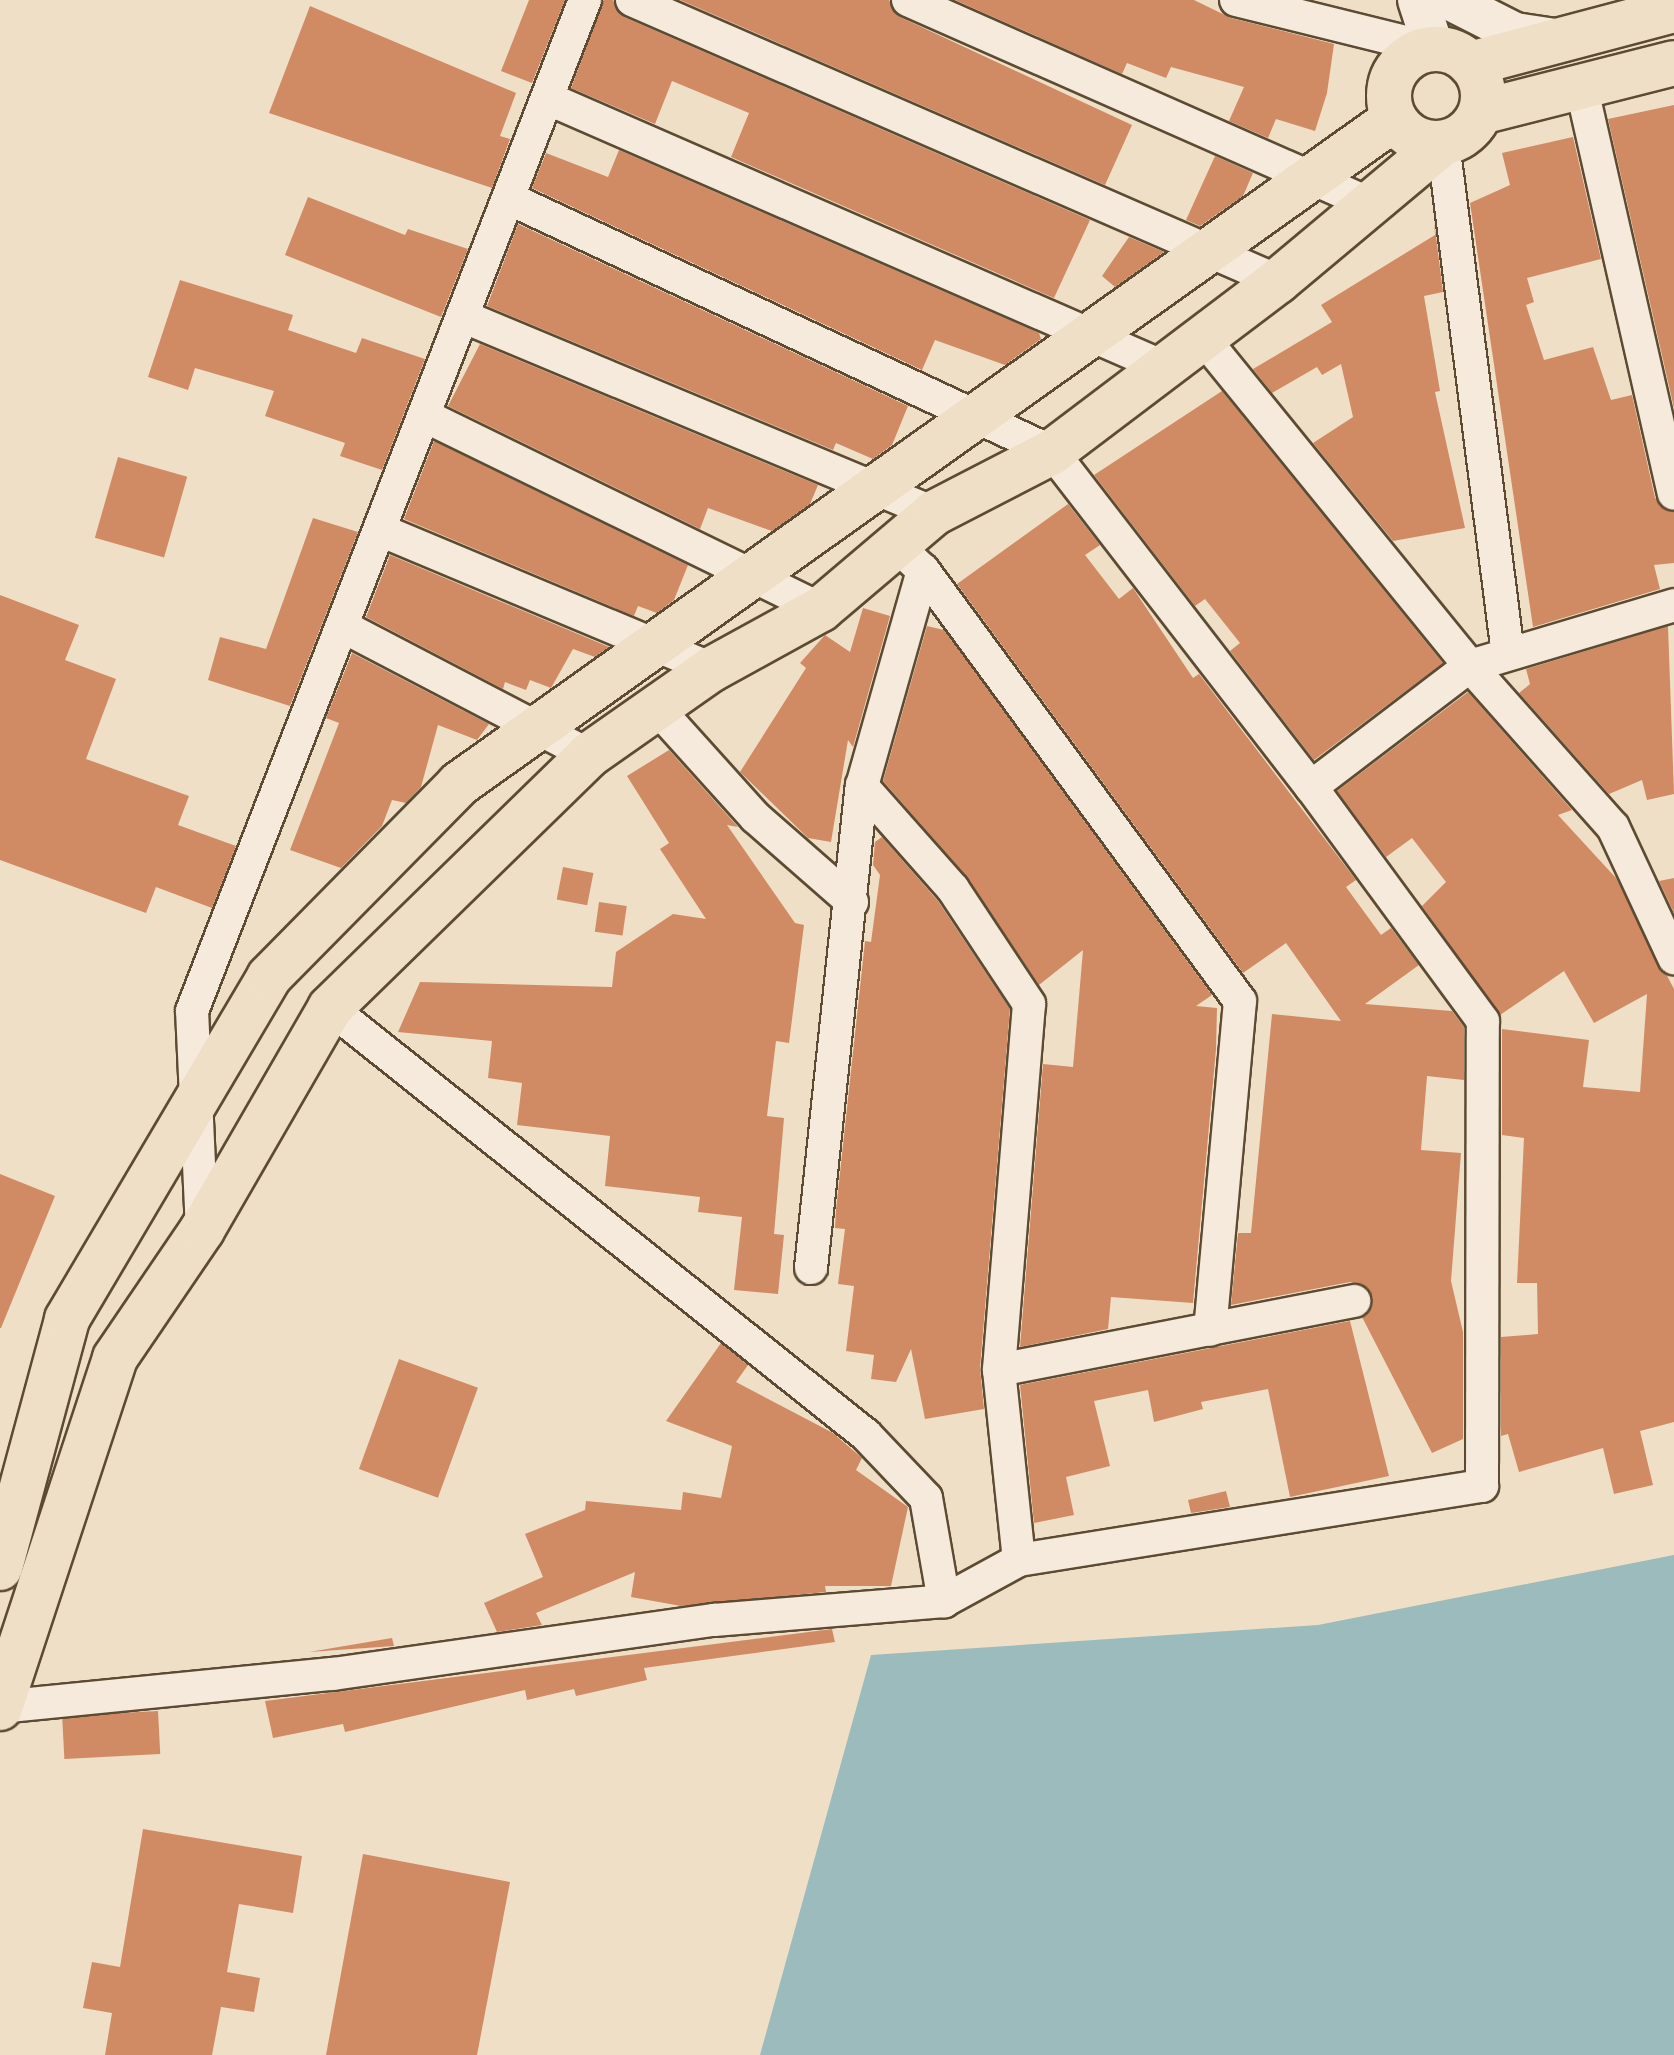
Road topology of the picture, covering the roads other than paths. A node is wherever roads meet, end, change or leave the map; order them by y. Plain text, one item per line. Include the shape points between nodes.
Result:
1 (585, 0) edge
2 (632, 0) edge
3 (908, 0) edge
4 (1236, 0) edge
5 (1418, 0) edge
6 (1450, 0) edge
7 (1674, 10) edge
8 (1572, 42) junction
9 (1452, 56) junction
10 (1674, 63) edge
11 (1581, 85) junction
12 (549, 99) junction
13 (1481, 112) junction
14 (1394, 119) junction
15 (1443, 143) junction
16 (1312, 179) junction
17 (508, 198) junction
18 (1365, 202) junction
19 (1211, 252) junction
20 (1278, 281) junction
21 (462, 316) junction
22 (1095, 337) junction
23 (1204, 339) junction
24 (1164, 367) junction
25 (427, 417) junction
26 (980, 418) junction
27 (1052, 452) junction
28 (878, 490) junction
29 (1674, 494) edge
30 (934, 513) junction
31 (380, 530) junction
32 (910, 558) junction
33 (755, 577) junction
34 (1674, 605) edge
35 (821, 609) junction
36 (342, 626) junction
37 (657, 645) junction
38 (1508, 654) junction
39 (1470, 666) junction
40 (712, 669) junction
41 (656, 707) junction
42 (538, 728) junction
43 (589, 755) junction
44 (862, 786) junction
45 (1311, 787) junction
46 (852, 902) junction
47 (1674, 958) edge
48 (330, 1008) junction
49 (196, 1100) junction
50 (202, 1230) junction
51 (811, 1268) dead end
52 (1354, 1301) dead end
53 (1210, 1330) junction
54 (999, 1370) junction
55 (1019, 1560) junction
56 (0, 1568) edge
57 (944, 1601) junction
58 (0, 1707) edge

1 - 12 street
2 - 19 street
3 - 16 street
4 - 9 street
5 - 9 street
6 - 8 street via 1515,33
7 - 8 main road
8 - 9 main road
9 - 13 main road via 1481,82
9 - 14 main road via 1395,73
10 - 11 main road
11 - 13 main road
11 - 29 street
12 - 17 street
12 - 22 street
13 - 15 main road via 1462,136
14 - 15 main road via 1417,140
14 - 16 main road
15 - 18 main road
15 - 38 street
16 - 18 street
16 - 19 main road
17 - 21 street
17 - 26 street
18 - 20 main road
19 - 20 street
19 - 22 main road
20 - 23 main road
21 - 25 street
21 - 28 street
22 - 24 street
22 - 26 main road
23 - 24 main road
23 - 39 street
24 - 27 main road
25 - 31 street
25 - 33 street
26 - 27 street
26 - 28 main road
27 - 30 main road
27 - 45 street
28 - 30 street
28 - 33 main road
30 - 32 main road
31 - 36 street
31 - 37 street
32 - 35 main road
32 - 44 street
32 - 53 street via 1240,1001
33 - 35 street
33 - 37 main road
34 - 38 street
35 - 40 main road
36 - 42 street
36 - 49 street via 192,1011
37 - 40 street
37 - 42 main road
38 - 39 street
39 - 45 street
39 - 47 street via 1613,827
40 - 41 main road
41 - 43 main road
41 - 46 street via 755,817
42 - 43 street
42 - 49 main road via 459,784 269,977
43 - 48 main road
44 - 46 street
44 - 54 street via 953,889 1029,1004
45 - 55 street via 1483,1021 1482,1486
46 - 51 street
48 - 50 main road
48 - 57 street via 866,1435 926,1498
49 - 50 street
49 - 56 main road via 67,1319
50 - 58 main road via 115,1358
52 - 53 street
53 - 54 street
54 - 55 street
55 - 57 street
57 - 58 street via 714,1620 333,1674

